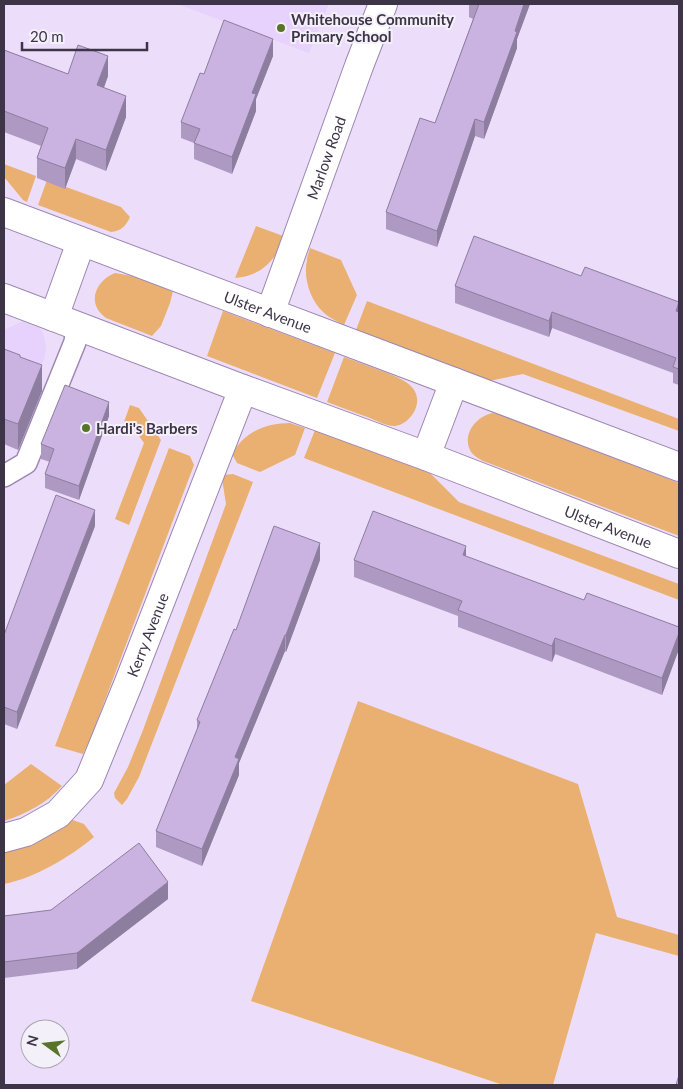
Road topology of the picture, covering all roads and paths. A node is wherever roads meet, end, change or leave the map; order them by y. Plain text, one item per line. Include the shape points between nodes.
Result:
1 (383, 4) edge
2 (4, 212) edge
3 (81, 242) junction
4 (4, 298) edge
5 (270, 312) junction
6 (66, 322) junction
7 (454, 382) junction
8 (243, 389) junction
9 (426, 456) junction
10 (679, 467) edge
11 (4, 476) edge
12 (679, 554) edge
13 (4, 838) edge

1 - 5 street, Marlow Road
2 - 3 street, Ulster Avenue
3 - 5 street, Ulster Avenue
3 - 6 street
4 - 6 street, Ulster Avenue
5 - 7 street, Ulster Avenue
6 - 8 street, Ulster Avenue
6 - 11 lane via 75,342 26,463
7 - 9 street
7 - 10 street, Ulster Avenue
8 - 9 street, Ulster Avenue
8 - 13 street, Kerry Avenue via 88,780 58,814 26,832
9 - 12 street, Ulster Avenue

